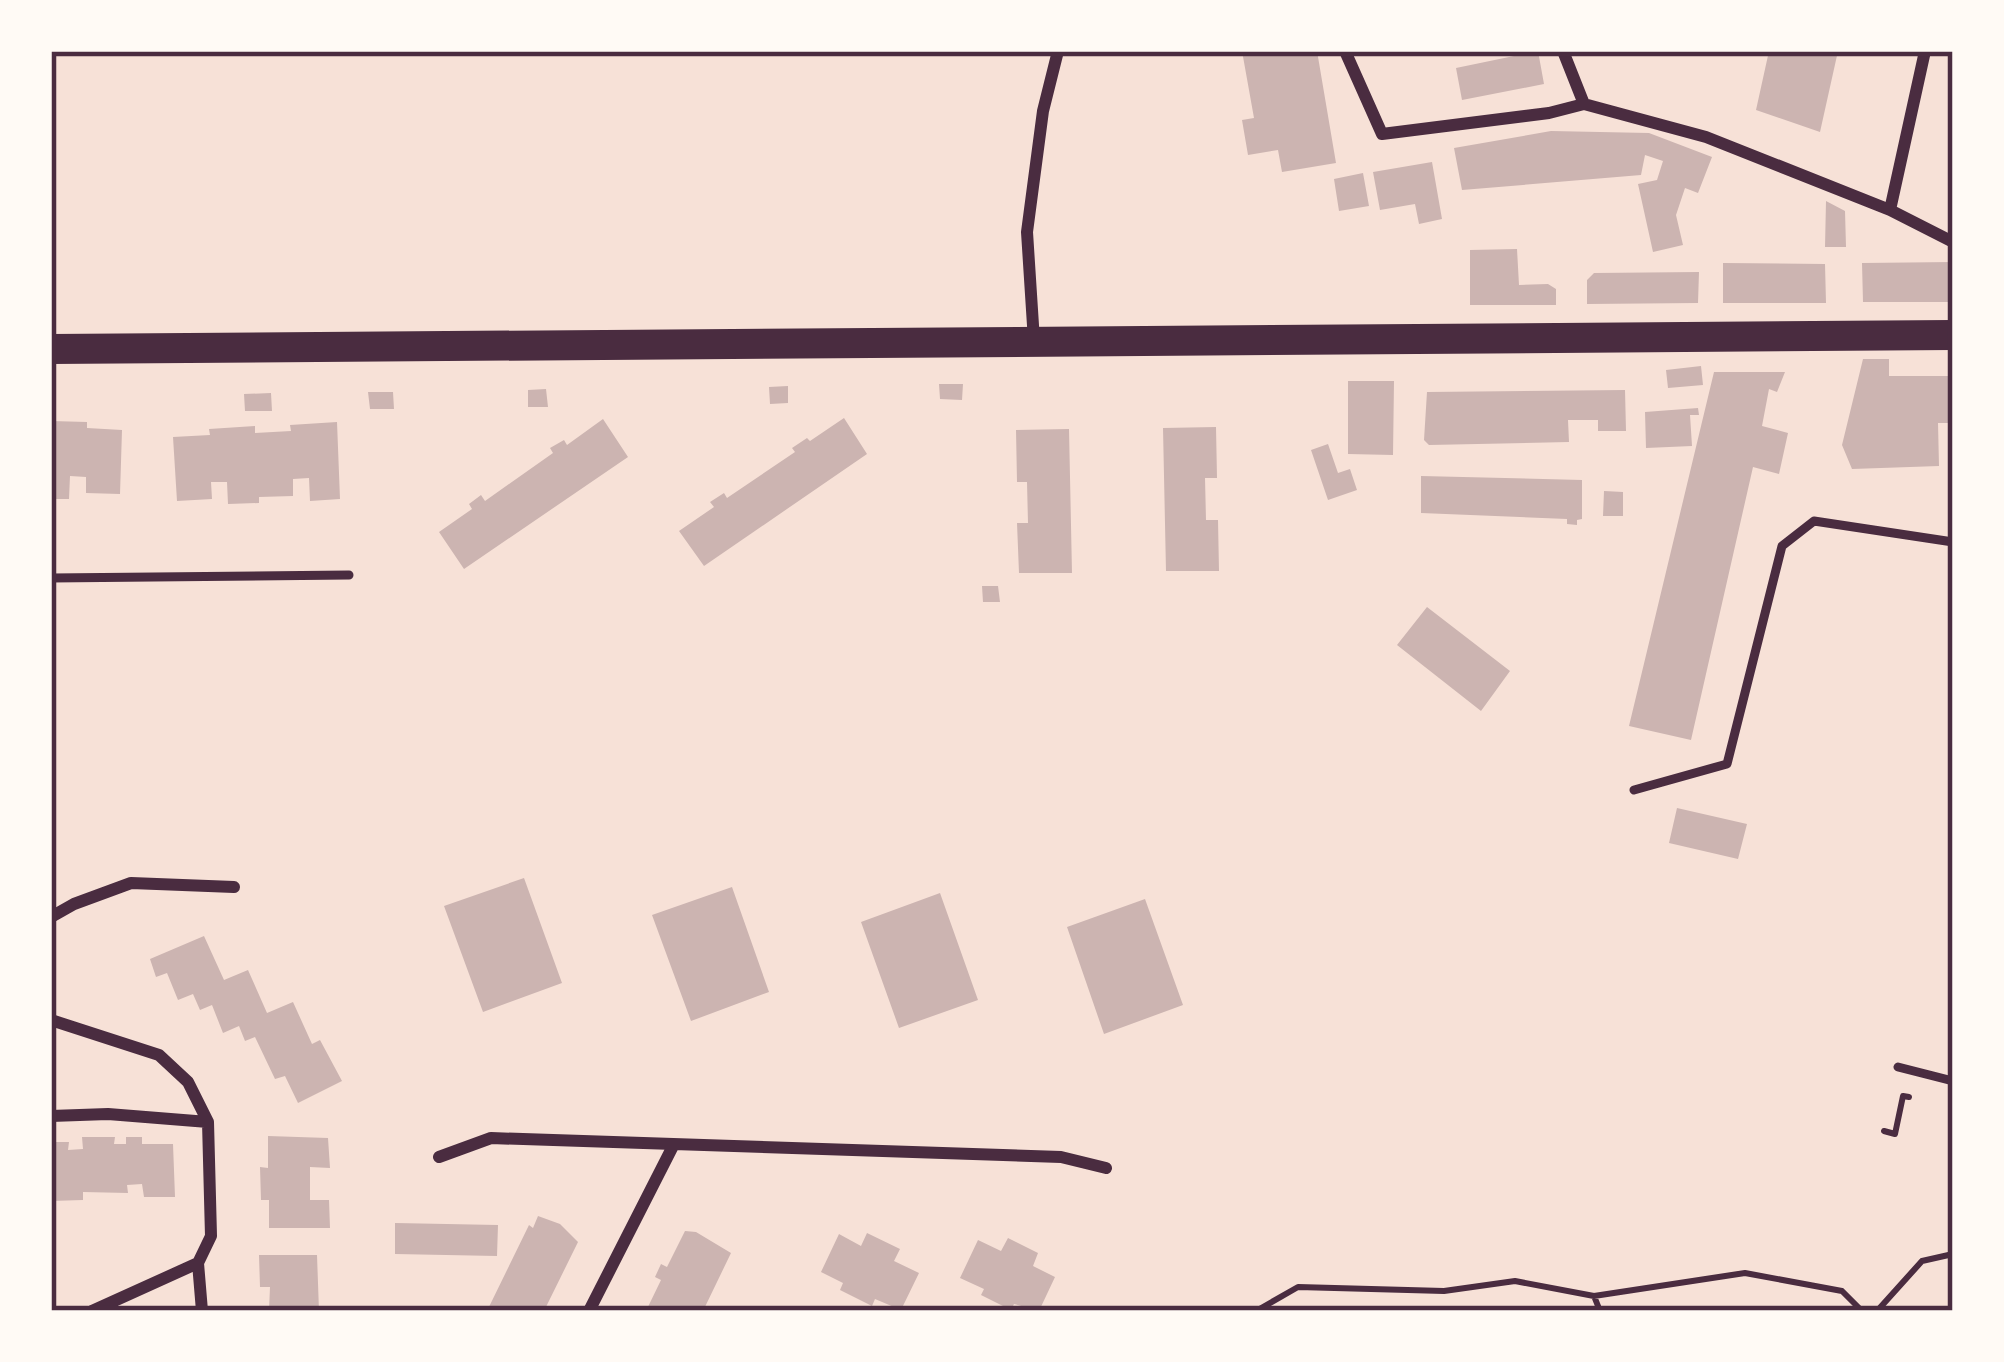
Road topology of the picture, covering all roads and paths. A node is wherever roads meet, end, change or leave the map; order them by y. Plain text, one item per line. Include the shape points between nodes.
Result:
1 (1058, 51) edge
2 (1345, 51) edge
3 (1563, 51) edge
4 (1925, 51) edge
5 (1584, 104) junction
6 (1890, 210) junction
7 (1953, 242) edge
8 (1953, 335) edge
9 (1034, 344) junction
10 (51, 349) edge
11 (1953, 542) edge
12 (349, 575) dead end
13 (51, 578) edge
14 (1634, 790) dead end
15 (234, 887) dead end
16 (51, 917) edge
17 (51, 1020) edge
18 (1898, 1067) dead end
19 (1953, 1081) edge
20 (1919, 1100) dead end
21 (51, 1115) edge
22 (208, 1122) junction
23 (1883, 1131) dead end
24 (673, 1146) junction
25 (439, 1157) dead end
26 (1106, 1168) dead end
27 (1953, 1254) edge
28 (198, 1263) junction
29 (1594, 1296) junction
30 (92, 1311) edge
31 (202, 1311) edge
32 (590, 1311) edge
33 (1256, 1311) edge
34 (1600, 1311) edge
35 (1862, 1311) edge
36 (1877, 1311) edge

1 - 9 street via 1027,232
2 - 5 street via 1382,134
3 - 5 street
4 - 6 street
5 - 6 street via 1706,137
6 - 7 street
8 - 9 main road
9 - 10 main road
11 - 14 lane via 1814,521 1782,546 1727,764
12 - 13 lane
15 - 16 street via 131,883
17 - 22 street via 159,1055 188,1082
18 - 19 lane
20 - 23 path via 1904,1096 1895,1134
21 - 22 street
22 - 28 street via 211,1236
24 - 25 street via 491,1138
24 - 26 street via 1061,1157
24 - 32 street
27 - 36 path via 1922,1262
28 - 30 street
28 - 31 street
29 - 33 path via 1515,1280 1444,1291 1298,1287
29 - 34 path
29 - 35 path via 1744,1273 1842,1291

